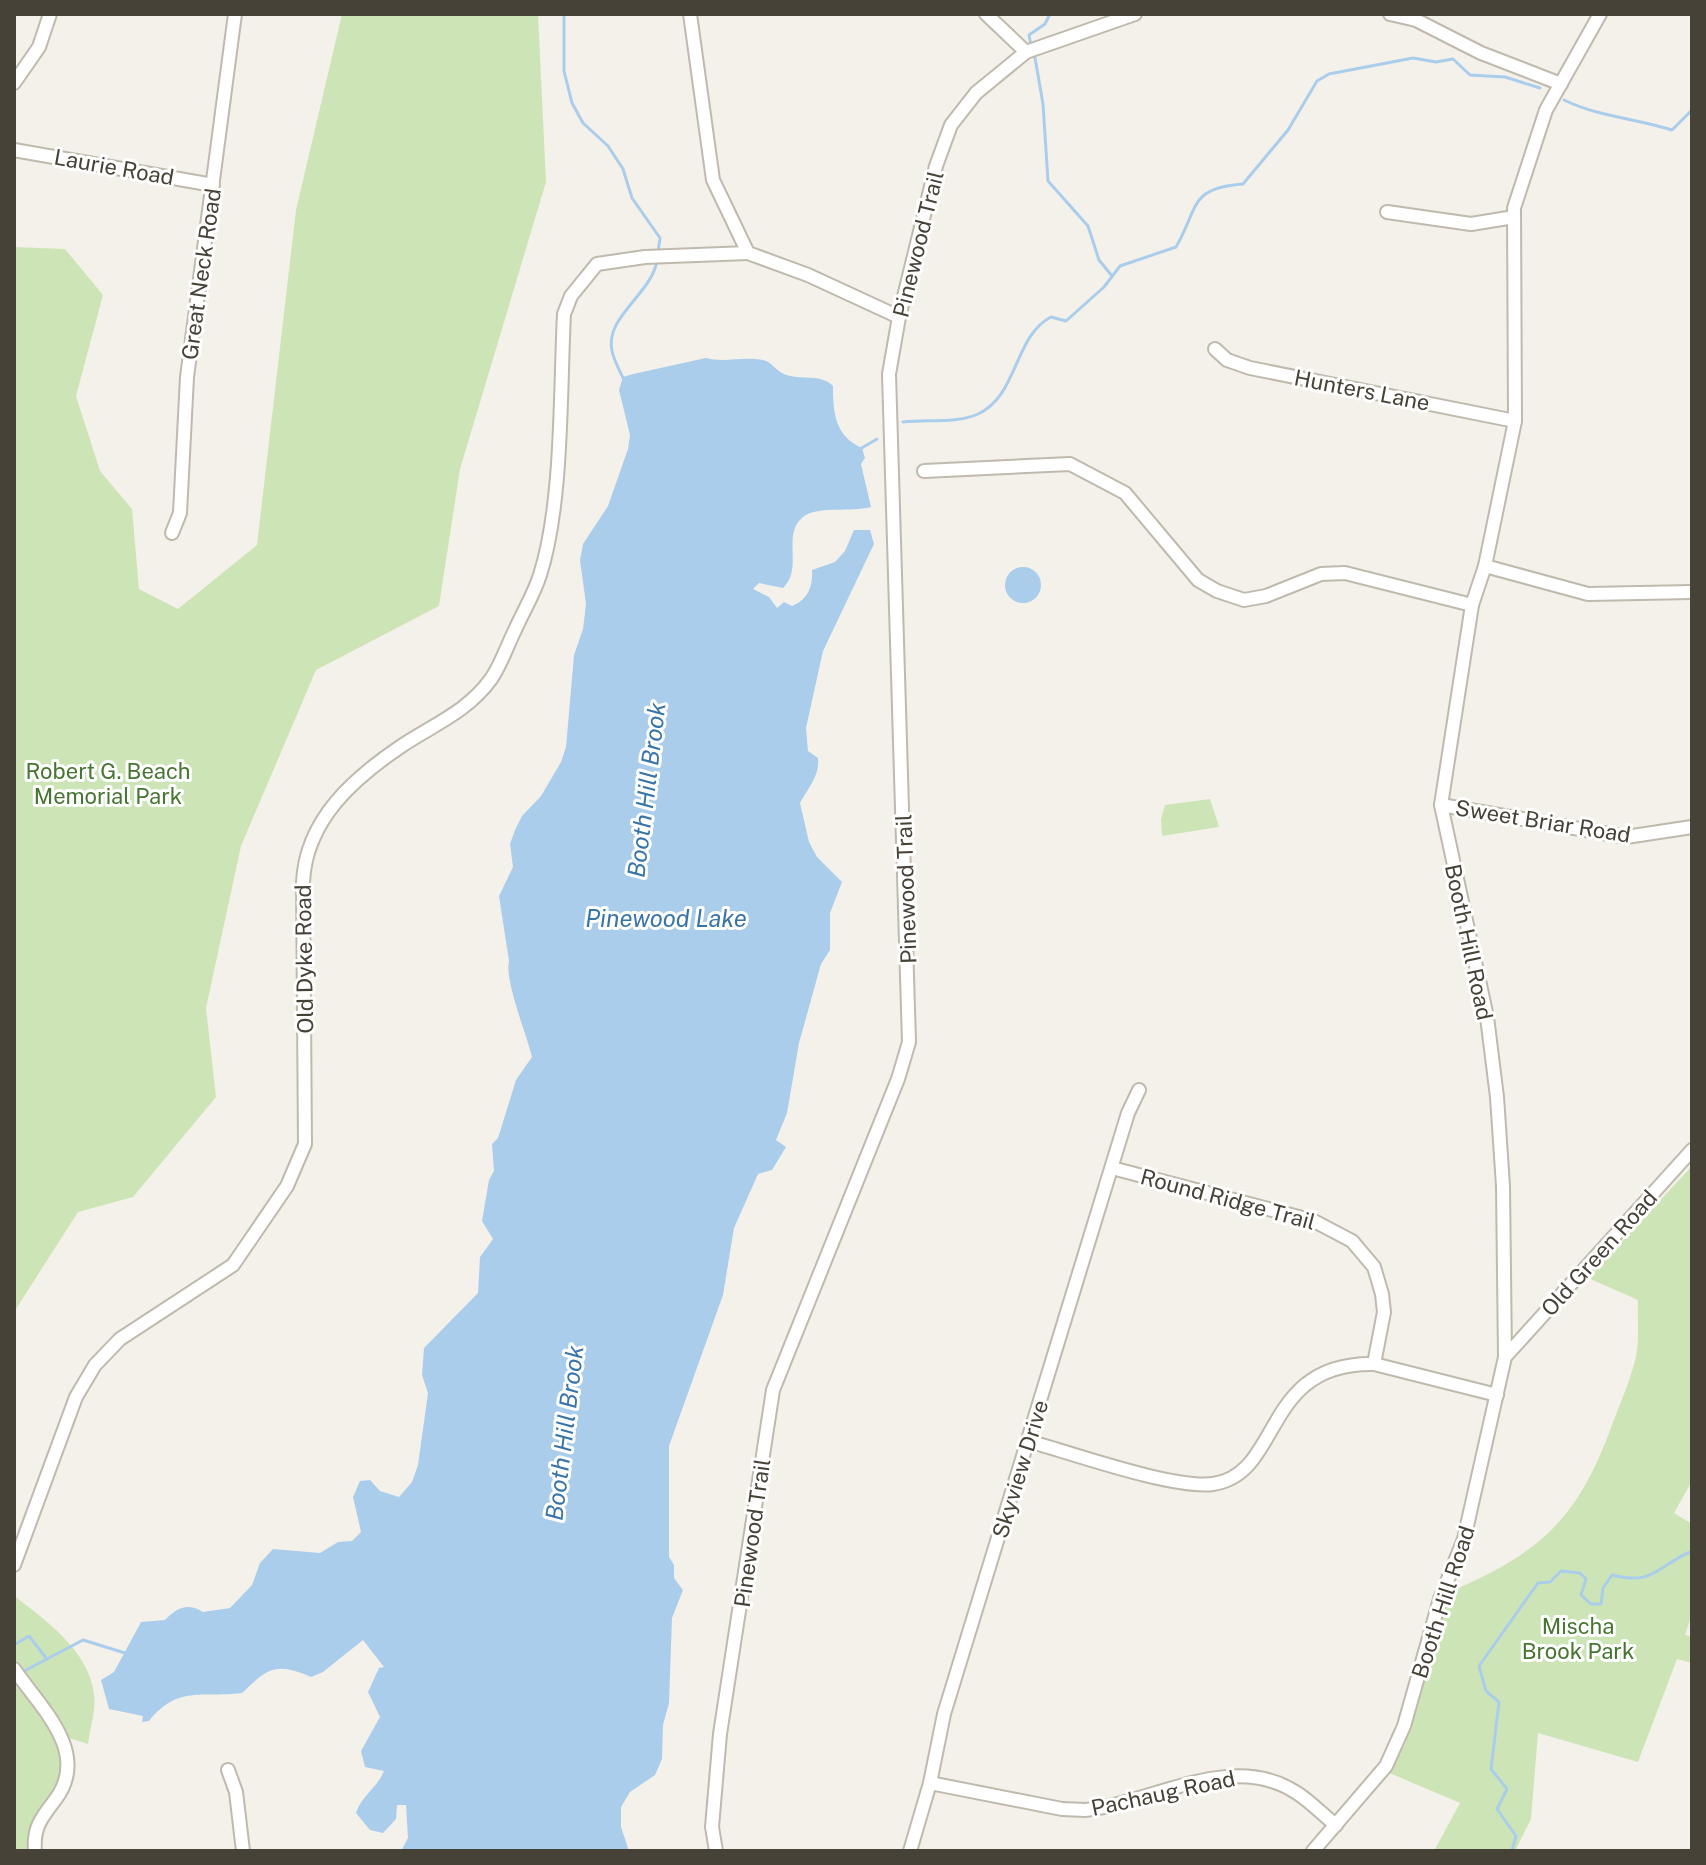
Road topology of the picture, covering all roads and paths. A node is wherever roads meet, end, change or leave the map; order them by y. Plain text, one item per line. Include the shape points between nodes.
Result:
1 (50, 14) edge
2 (235, 14) edge
3 (690, 14) edge
4 (986, 14) edge
5 (1135, 14) edge
6 (1390, 14) edge
7 (1600, 14) edge
8 (1415, 17) edge
9 (1032, 50) junction
10 (14, 83) edge
11 (1561, 84) junction
12 (14, 150) edge
13 (213, 185) junction
14 (1387, 212) dead end
15 (1514, 217) junction
16 (748, 253) junction
17 (899, 317) junction
18 (1215, 349) dead end
19 (1515, 421) junction
20 (924, 471) dead end
21 (172, 533) dead end
22 (1485, 566) junction
23 (1692, 592) edge
24 (1472, 605) junction
25 (1441, 805) junction
26 (1692, 827) edge
27 (1139, 1090) dead end
28 (1692, 1150) edge
29 (1112, 1168) junction
30 (1505, 1357) junction
31 (1374, 1364) junction
32 (1497, 1395) junction
33 (1028, 1441) junction
34 (14, 1565) edge
35 (14, 1669) edge
36 (228, 1770) dead end
37 (930, 1783) junction
38 (1336, 1825) junction
39 (35, 1851) edge
40 (243, 1851) edge
41 (716, 1851) edge
42 (910, 1851) edge
43 (1313, 1851) edge

1 - 10 street via 39,47
2 - 13 street, Great Neck Road
3 - 16 street via 713,180
4 - 9 street
5 - 9 street, Pinewood Trail
6 - 8 street
7 - 11 street, Booth Hill Road
8 - 11 street via 1481,53
9 - 17 street, Pinewood Trail via 976,93 951,125
11 - 15 street, Booth Hill Road via 1546,110
12 - 13 street, Laurie Road
13 - 21 street, Great Neck Road via 187,377 180,513
14 - 15 street via 1471,224
15 - 19 street, Booth Hill Road
16 - 17 street
16 - 34 street, Old Dyke Road via 597,264 571,296 564,314 554,494 545,555 492,678 470,703 355,781 326,813 312,841 303,882 305,1144 296,1170 233,1265 120,1339 95,1365 76,1397
17 - 41 street, Pinewood Trail via 889,374 909,1042 773,1390 720,1734 712,1827
18 - 19 street, Hunters Lane via 1250,368
19 - 22 street, Booth Hill Road
20 - 24 street via 1070,464 1125,493 1198,580 1244,600 1321,574 1345,573
22 - 23 street via 1588,594
22 - 24 street, Booth Hill Road
24 - 25 street, Booth Hill Road
25 - 26 street, Sweet Briar Road via 1626,837
25 - 30 street, Booth Hill Road via 1487,1017 1497,1097
27 - 29 street, Skyview Drive
28 - 30 street, Old Green Road
29 - 31 street, Round Ridge Trail via 1314,1221 1352,1241 1374,1267 1382,1294 1384,1312
29 - 33 street, Skyview Drive
30 - 32 street, Booth Hill Road
31 - 32 street
31 - 33 street via 1354,1363 1318,1373 1291,1398 1246,1465 1217,1483 1172,1480
32 - 38 street, Booth Hill Road via 1464,1539 1440,1599 1404,1726 1386,1766
33 - 37 street, Skyview Drive via 944,1714
35 - 39 street via 70,1759 64,1787 36,1826
36 - 40 street
37 - 38 street, Pachaug Road via 1085,1810 1222,1777 1261,1777 1296,1793
37 - 42 street, Skyview Drive
38 - 43 street, Booth Hill Road

